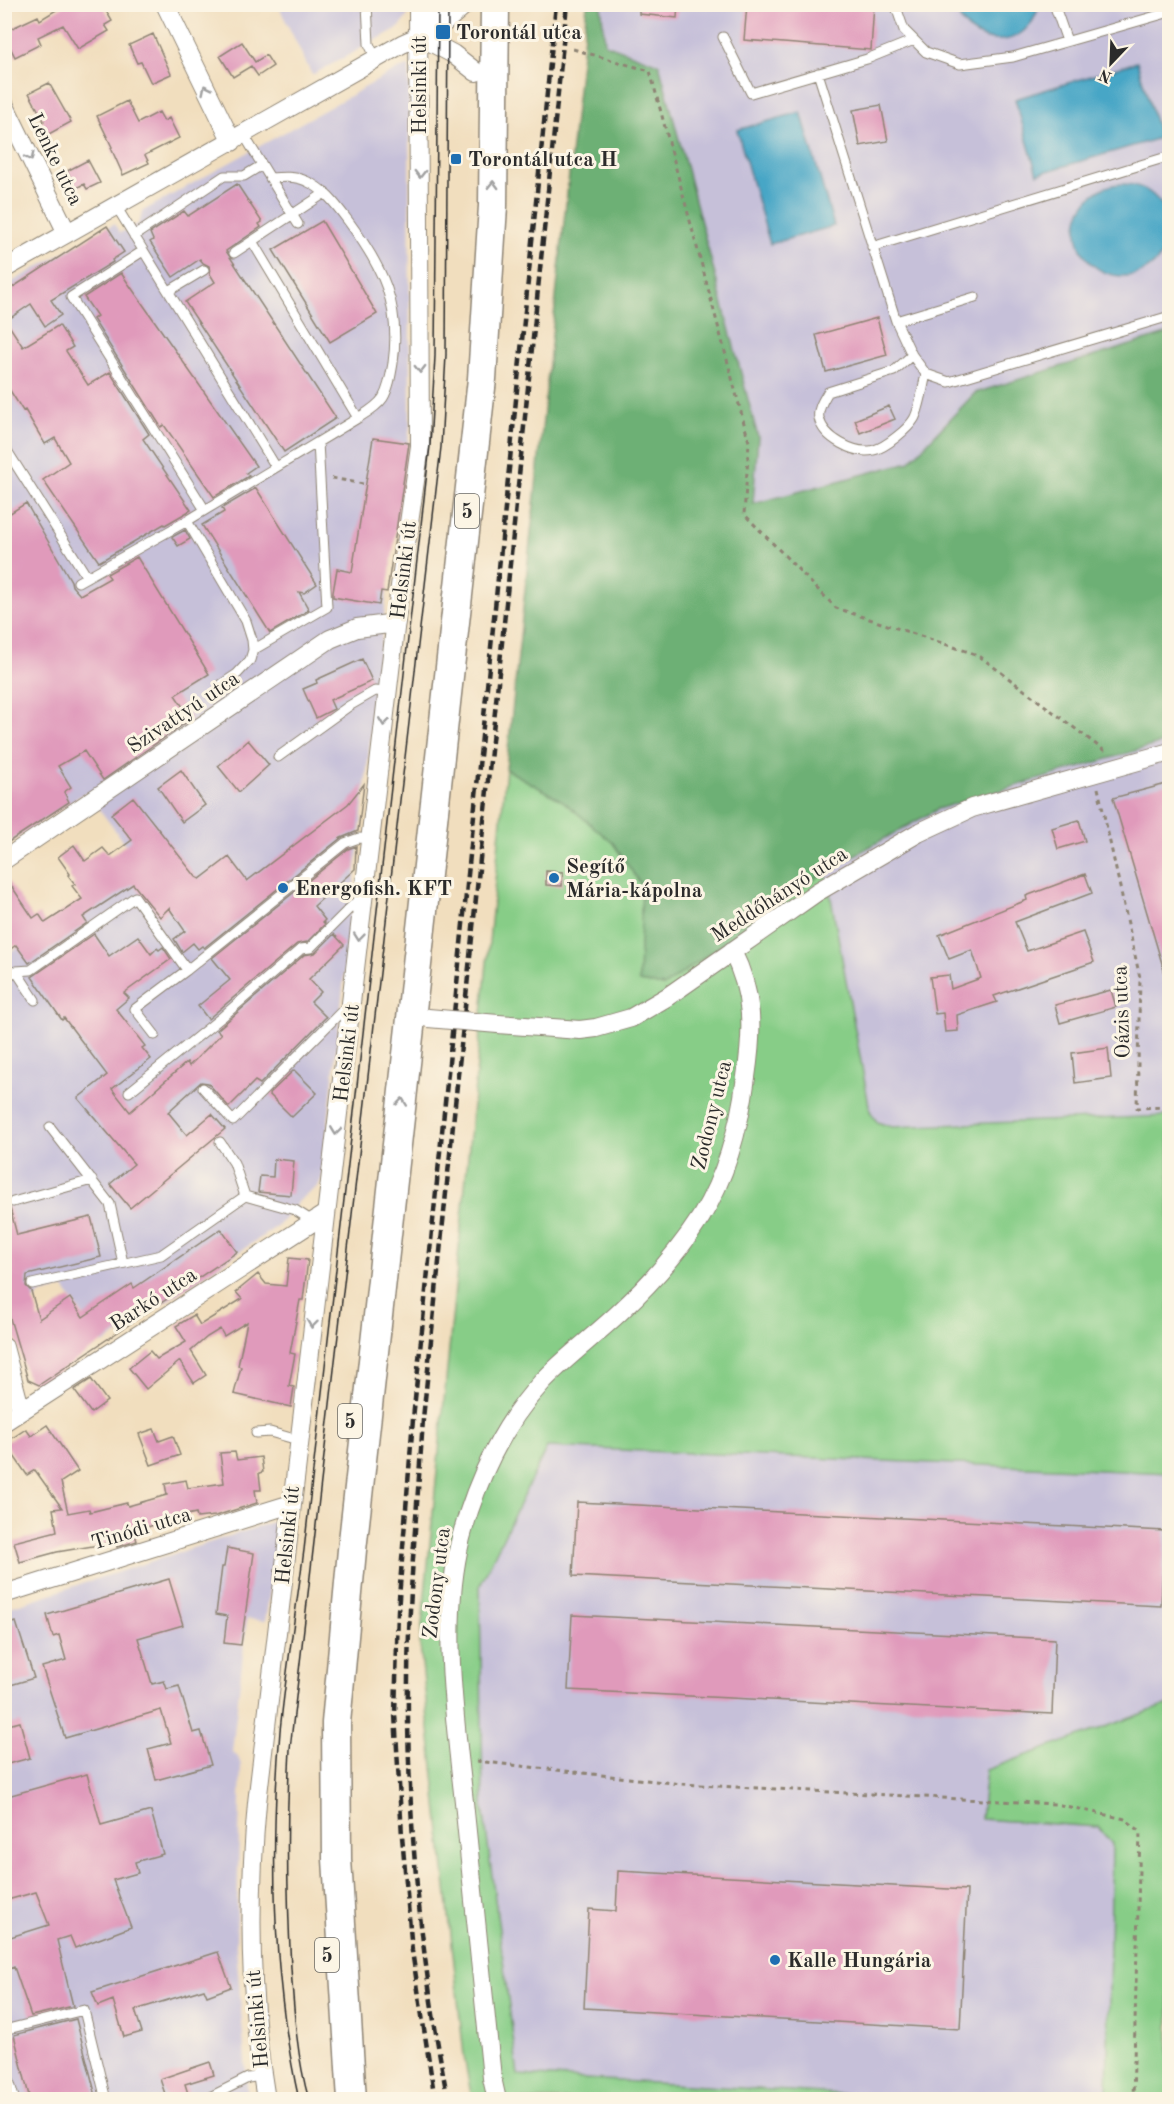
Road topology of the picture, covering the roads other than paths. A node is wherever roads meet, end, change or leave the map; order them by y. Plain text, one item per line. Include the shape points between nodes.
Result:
1 (165, 4) edge
2 (367, 4) edge
3 (418, 4) edge
4 (444, 4) edge
5 (466, 4) edge
6 (475, 4) edge
7 (495, 4) edge
8 (896, 4) edge
9 (1054, 4) edge
10 (1170, 12) edge
11 (419, 36) junction
12 (723, 37) dead end
13 (914, 40) junction
14 (1067, 41) junction
15 (376, 59) junction
16 (476, 72) junction
17 (818, 73) junction
18 (4, 104) edge
19 (10, 129) edge
20 (238, 138) junction
21 (1170, 156) edge
22 (262, 165) junction
23 (270, 178) junction
24 (325, 193) junction
25 (116, 206) junction
26 (292, 214) junction
27 (298, 224) dead end
28 (68, 233) junction
29 (134, 236) junction
30 (252, 241) junction
31 (872, 247) junction
32 (143, 251) junction
33 (234, 253) dead end
34 (4, 268) edge
35 (204, 270) dead end
36 (169, 291) junction
37 (975, 297) dead end
38 (1170, 316) edge
39 (896, 321) junction
40 (912, 355) junction
41 (926, 374) junction
42 (358, 418) junction
43 (318, 442) junction
44 (4, 446) edge
45 (276, 467) junction
46 (205, 510) junction
47 (52, 521) junction
48 (187, 521) junction
49 (43, 527) dead end
50 (396, 623) junction
51 (253, 650) junction
52 (222, 684) dead end
53 (388, 692) junction
54 (1170, 752) edge
55 (278, 757) dead end
56 (370, 839) junction
57 (4, 860) edge
58 (363, 894) junction
59 (732, 951) junction
60 (16, 970) junction
61 (187, 970) junction
62 (4, 977) edge
63 (35, 1000) dead end
64 (352, 1001) junction
65 (406, 1016) junction
66 (155, 1035) dead end
67 (203, 1088) dead end
68 (129, 1092) dead end
69 (50, 1126) dead end
70 (220, 1142) dead end
71 (92, 1180) junction
72 (245, 1196) junction
73 (13, 1202) dead end
74 (320, 1218) junction
75 (123, 1263) junction
76 (32, 1284) dead end
77 (4, 1347) edge
78 (21, 1411) junction
79 (4, 1422) edge
80 (256, 1433) dead end
81 (298, 1440) junction
82 (291, 1504) junction
83 (4, 1594) edge
84 (4, 2030) edge
85 (262, 2076) junction
86 (4, 2079) edge
87 (10, 2100) edge
88 (106, 2100) edge
89 (204, 2100) edge
90 (266, 2100) edge
91 (336, 2100) edge
92 (352, 2100) edge
93 (497, 2100) edge

20 -> 1 street
2 - 15 lane via 369,44
3 - 11 street, Helsinki út
4 - 11 street
5 - 11 street via 438,28
6 - 16 main road, Helsinki út / 5
65 -> 7 main road, Helsinki út / 5 via 482,379 493,206
8 - 13 lane via 904,30
9 - 14 lane
10 - 14 lane
11 - 15 street
11 - 16 street
11 -> 50 street, Helsinki út via 420,446
12 - 17 lane via 751,93
13 - 14 lane via 926,52 960,64 1013,57
13 - 17 lane
15 - 20 street
16 - 65 main road, Helsinki út / 5 via 465,379
17 - 31 lane
18 - 19 street, Lenke utca
19 -> 28 street, Lenke utca
20 - 22 lane
20 - 25 street
21 - 31 lane
22 - 23 lane
22 - 29 lane via 244,176 224,176
23 - 24 lane via 302,179
23 - 26 lane
24 - 26 lane
24 - 42 lane via 375,262 394,312 395,348 386,391 374,407
25 - 28 street
25 - 29 lane
26 - 27 lane
26 - 30 lane
28 - 34 street
29 - 32 lane
30 - 33 lane
30 - 42 lane
31 - 39 lane
32 - 36 lane
32 - 46 lane via 71,297
35 - 36 lane
36 - 45 lane
37 - 39 lane
38 - 41 lane via 949,382
39 - 40 lane
40 - 41 lane
40 - 41 lane via 894,371 828,392 819,418 831,438 859,451 875,450 892,441 914,419
42 - 43 lane
43 - 45 lane
43 - 51 lane via 327,607
44 - 47 lane
45 - 46 lane
46 - 48 lane
47 - 48 lane via 82,580
47 - 49 lane
48 - 51 lane via 246,621
50 - 53 street, Helsinki út
50 - 57 street, Szivattyú utca via 357,628 330,639
51 - 52 lane via 242,669
53 - 55 lane via 375,691 349,706
53 -> 56 street, Helsinki út
54 - 59 street, Meddőhányó utca via 972,808 918,833 817,892
56 - 58 street, Helsinki út
56 - 61 lane via 345,843
58 -> 64 street, Helsinki út
58 - 68 lane via 310,948 300,949
59 - 65 street, Meddőhányó utca, bridge via 640,1013 597,1028 580,1030
59 - 93 street, Zodony utca via 748,992 751,1028 744,1092 715,1191 669,1260 622,1310 542,1382 519,1410 500,1440 470,1507 460,1541 450,1651
60 - 61 lane via 31,970 135,897
60 - 62 lane
60 - 63 lane
61 - 66 lane via 135,1009
64 - 67 lane via 233,1121
64 -> 74 street, Helsinki út
65 - 91 main road, Helsinki út / 5 via 323,1676 320,1810
92 -> 65 main road, Helsinki út / 5 via 337,1858 336,1723
69 - 71 lane
70 - 72 lane via 234,1163
71 - 73 lane
71 - 75 lane via 110,1204
72 - 74 lane
72 - 75 lane via 161,1255
74 - 78 street, Barkó utca
74 -> 81 street, Helsinki út
75 - 76 lane
77 - 78 street
78 - 79 street, Barkó utca
80 - 81 lane via 270,1432
81 - 82 street, Helsinki út
82 - 83 street, Tinódi utca
82 - 85 street, Helsinki út via 257,1803 250,1918
84 - 88 lane via 84,2010
85 - 89 lane via 248,2078
85 - 90 street, Helsinki út
86 - 87 street

